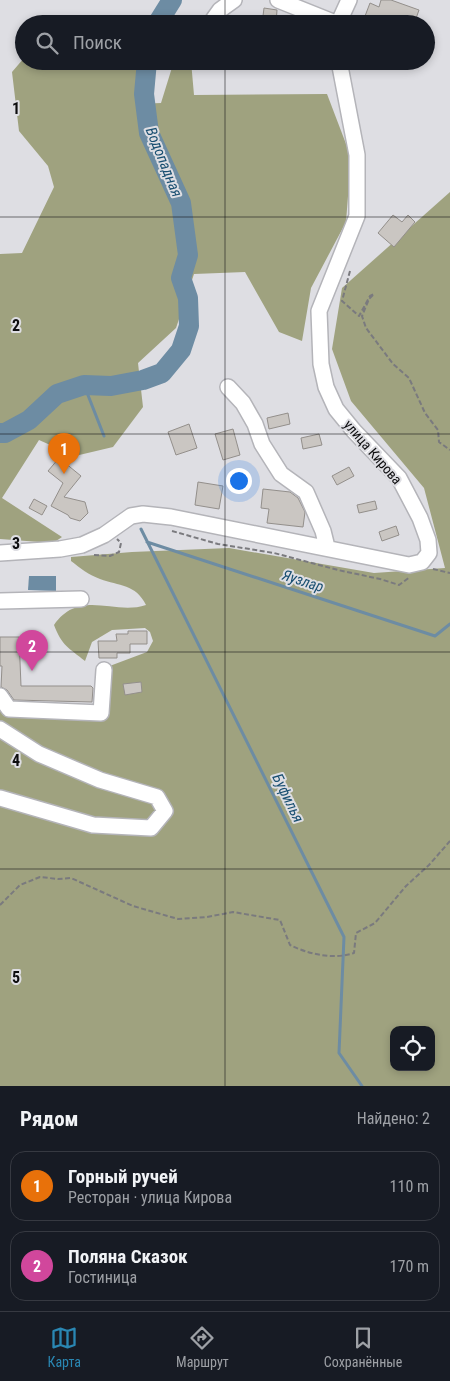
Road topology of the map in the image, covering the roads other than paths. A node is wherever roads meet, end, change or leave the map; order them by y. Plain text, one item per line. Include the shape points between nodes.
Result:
1 (234, 0) edge
2 (278, 0) edge
3 (349, 0) edge
4 (216, 15) edge
5 (316, 15) edge
6 (342, 15) edge
7 (341, 70) edge
8 (228, 387) dead end
9 (327, 547) junction
10 (0, 552) edge
11 (81, 599) dead end
12 (0, 600) edge
13 (104, 670) dead end
14 (0, 696) edge
15 (0, 729) edge
16 (0, 798) edge

1 - 4 street
2 - 5 street
3 - 6 street
7 - 9 street, улица Кирова via 357,154 358,216 320,311 321,364 336,410 399,478 420,518 429,553 422,562 409,565
8 - 9 street via 243,403 262,444 281,474 306,492
9 - 10 street, улица Кирова via 142,514 131,516 104,535 82,545
11 - 12 street
13 - 14 street via 101,713 9,709
15 - 16 street via 39,754 100,780 157,797 165,812 150,828 93,825

